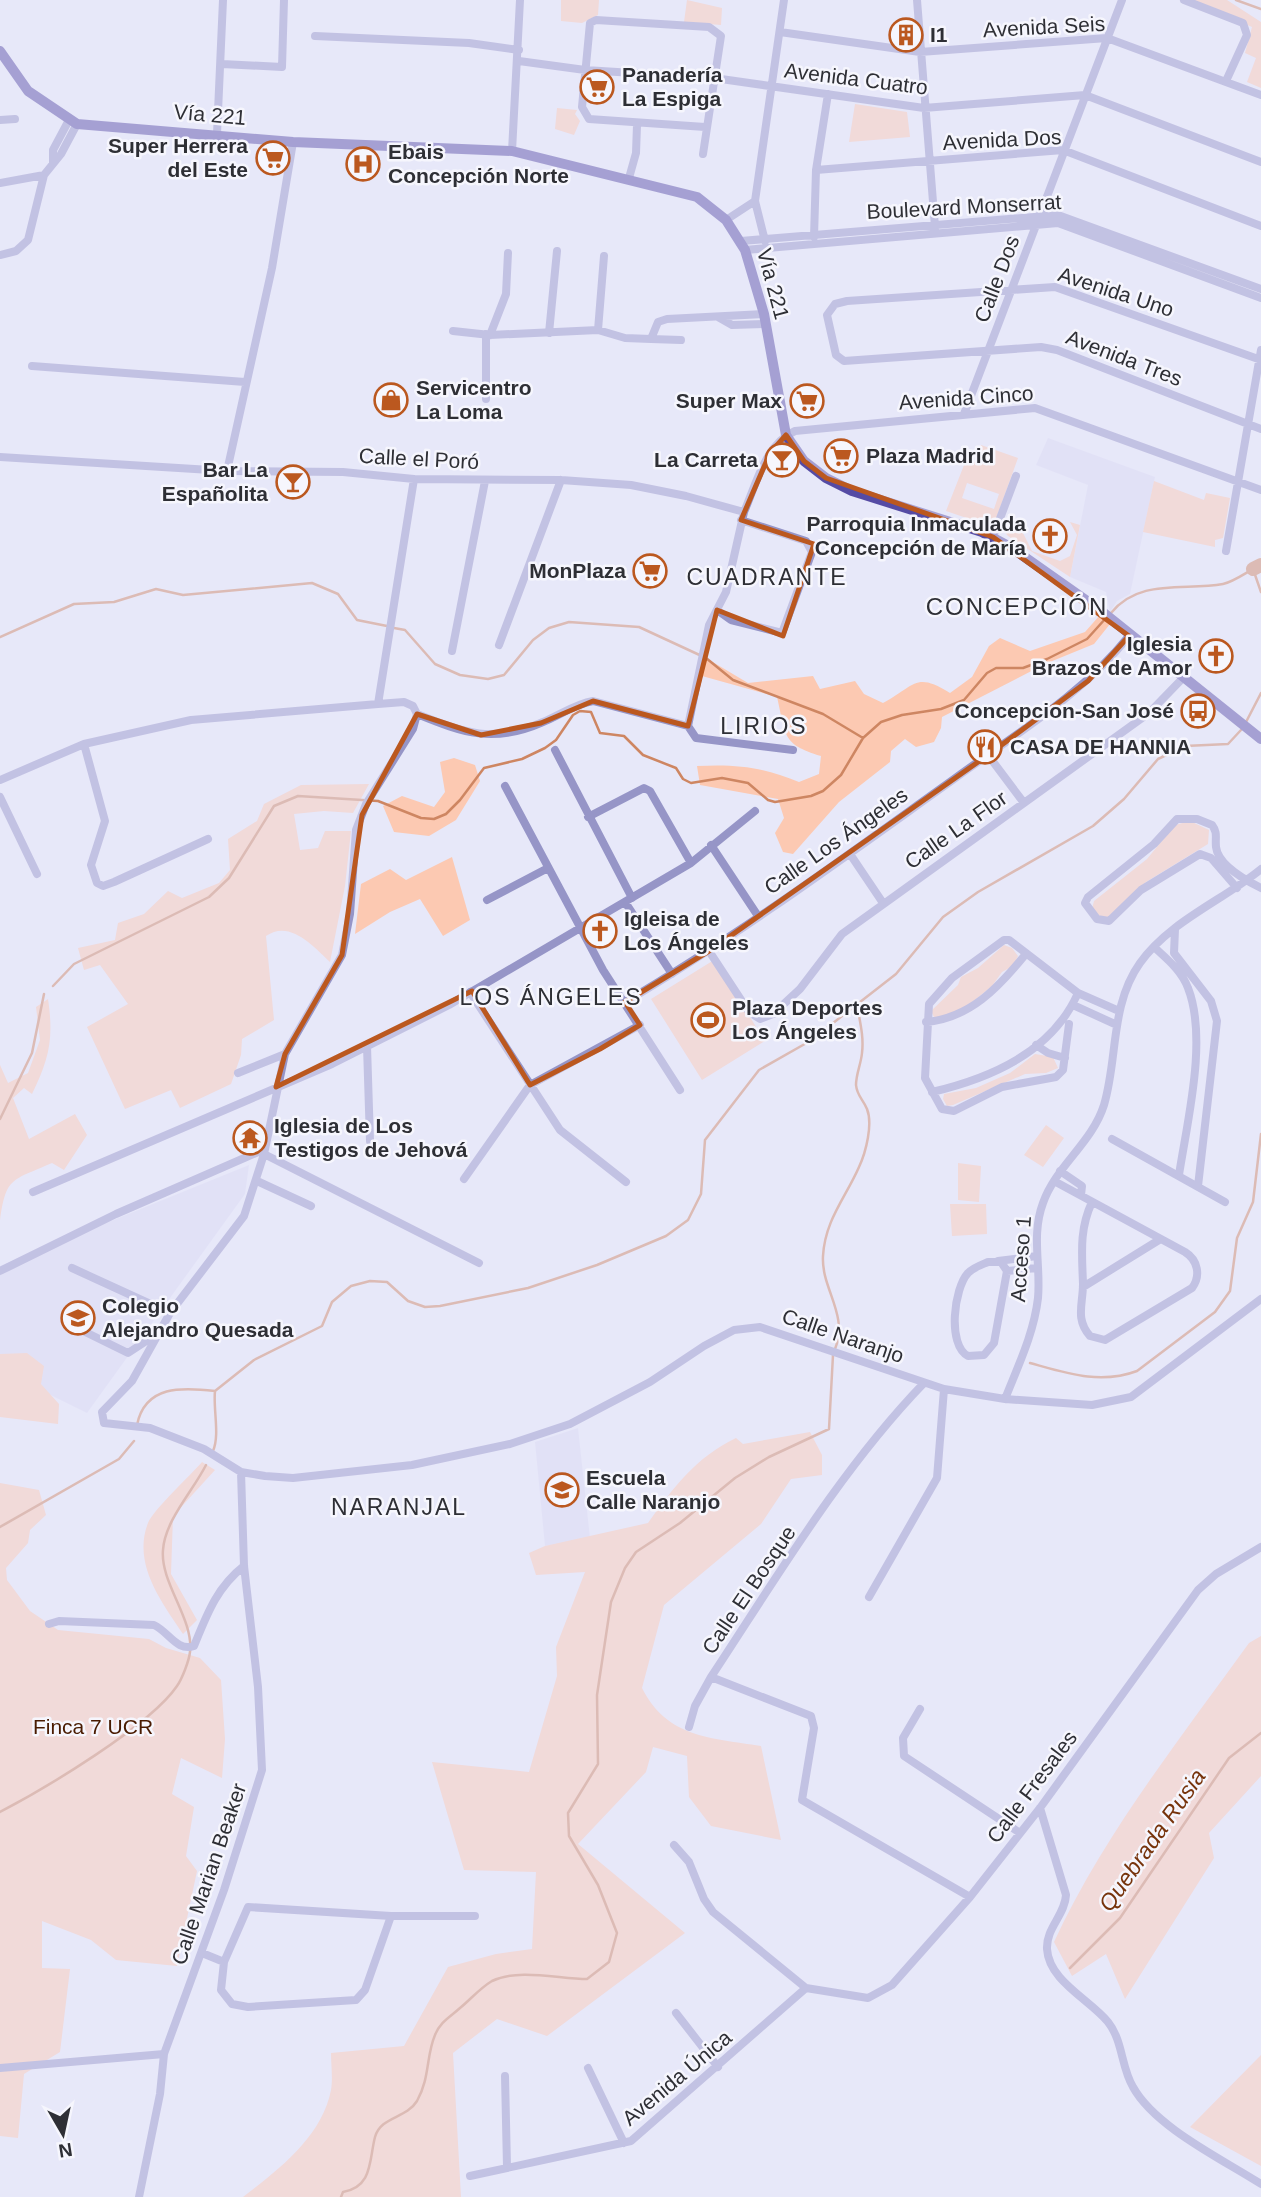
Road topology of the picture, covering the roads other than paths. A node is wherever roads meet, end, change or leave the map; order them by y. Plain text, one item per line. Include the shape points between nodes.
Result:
1 (223, 0) edge
2 (284, 0) edge
3 (520, 0) edge
4 (784, 0) edge
5 (917, 0) edge
6 (1122, 0) edge
7 (1184, 0) edge
8 (779, 32) junction
9 (315, 36) dead end
10 (1107, 38) junction
11 (519, 50) junction
12 (0, 51) edge
13 (920, 52) junction
14 (519, 61) junction
15 (222, 64) junction
16 (585, 70) junction
17 (713, 78) junction
18 (1226, 81) junction
19 (771, 86) junction
20 (828, 94) junction
21 (1261, 94) edge
22 (1085, 95) junction
23 (924, 108) junction
24 (15, 119) dead end
25 (0, 120) edge
26 (73, 122) junction
27 (637, 125) junction
28 (705, 127) junction
29 (216, 134) junction
30 (293, 142) junction
31 (1063, 150) junction
32 (512, 151) junction
33 (703, 154) dead end
34 (928, 161) junction
35 (1261, 162) edge
36 (816, 170) junction
37 (44, 175) junction
38 (629, 178) junction
39 (0, 183) edge
40 (755, 201) junction
41 (726, 220) junction
42 (1039, 220) junction
43 (1261, 226) edge
44 (935, 229) junction
45 (813, 233) junction
46 (765, 243) junction
47 (815, 243) junction
48 (743, 246) junction
49 (557, 251) dead end
50 (508, 253) dead end
51 (0, 255) edge
52 (604, 256) dead end
53 (1013, 288) junction
54 (1261, 289) edge
55 (1261, 298) edge
56 (765, 319) junction
57 (598, 330) junction
58 (453, 331) dead end
59 (548, 333) junction
60 (488, 334) junction
61 (651, 339) junction
62 (681, 340) dead end
63 (988, 351) junction
64 (1260, 357) edge
65 (844, 361) joint
66 (32, 366) dead end
67 (245, 382) junction
68 (486, 399) dead end
69 (964, 414) junction
70 (1249, 424) junction
71 (1261, 429) edge
72 (786, 435) junction
73 (0, 457) edge
74 (227, 471) junction
75 (1016, 475) dead end
76 (414, 479) junction
77 (561, 480) junction
78 (485, 481) junction
79 (1238, 481) junction
80 (1261, 491) edge
81 (743, 516) junction
82 (993, 537) junction
83 (1226, 551) dead end
84 (717, 610) junction
85 (1129, 636) junction
86 (499, 645) dead end
87 (452, 651) dead end
88 (1182, 679) junction
89 (378, 704) junction
90 (417, 714) junction
91 (688, 726) junction
92 (1261, 739) edge
93 (84, 744) junction
94 (555, 750) dead end
95 (793, 750) dead end
96 (988, 755) junction
97 (0, 780) edge
98 (505, 786) dead end
99 (0, 797) edge
100 (1024, 803) junction
101 (755, 811) dead end
102 (588, 817) junction
103 (208, 839) dead end
104 (711, 845) junction
105 (850, 853) junction
106 (691, 863) junction
107 (548, 868) junction
108 (1261, 869) edge
109 (37, 874) dead end
110 (1246, 881) junction
111 (1237, 888) junction
112 (1261, 888) edge
113 (487, 900) dead end
114 (628, 900) junction
115 (883, 902) junction
116 (758, 916) junction
117 (580, 927) junction
118 (1175, 927) junction
119 (1154, 947) junction
120 (709, 950) junction
121 (1025, 955) junction
122 (672, 974) junction
123 (1196, 981) junction
124 (1188, 986) junction
125 (470, 992) junction
126 (1078, 993) junction
127 (625, 1002) junction
128 (1073, 1005) junction
129 (1119, 1011) junction
130 (926, 1022) junction
131 (1069, 1024) dead end
132 (640, 1025) junction
133 (1117, 1026) junction
134 (1036, 1045) junction
135 (367, 1046) junction
136 (285, 1054) junction
137 (1194, 1055) junction
138 (1213, 1057) junction
139 (1065, 1058) junction
140 (238, 1073) dead end
141 (530, 1086) junction
142 (276, 1087) junction
143 (680, 1090) dead end
144 (932, 1092) junction
145 (1187, 1118) junction
146 (1205, 1122) junction
147 (1112, 1139) dead end
148 (370, 1141) dead end
149 (265, 1152) junction
150 (1060, 1171) junction
151 (1180, 1175) junction
152 (464, 1178) dead end
153 (257, 1181) junction
154 (1054, 1181) junction
155 (626, 1182) dead end
156 (1198, 1186) junction
157 (33, 1192) dead end
158 (1081, 1195) junction
159 (1092, 1202) junction
160 (1225, 1202) dead end
161 (311, 1206) dead end
162 (1159, 1240) junction
163 (1037, 1256) junction
164 (994, 1261) junction
165 (479, 1263) dead end
166 (72, 1268) dead end
167 (1037, 1268) junction
168 (0, 1271) edge
169 (1007, 1271) junction
170 (1083, 1287) junction
171 (1261, 1299) edge
172 (170, 1313) junction
173 (71, 1325) dead end
174 (160, 1332) junction
175 (924, 1382) junction
176 (944, 1389) junction
177 (1005, 1399) junction
178 (241, 1472) junction
179 (1261, 1547) edge
180 (244, 1566) junction
181 (869, 1597) dead end
182 (49, 1624) dead end
183 (711, 1677) junction
184 (920, 1709) dead end
185 (689, 1727) dead end
186 (1040, 1808) junction
187 (1020, 1833) junction
188 (674, 1845) dead end
189 (970, 1896) junction
190 (391, 1916) junction
191 (475, 1916) dead end
192 (202, 1953) junction
193 (224, 1962) junction
194 (806, 1988) junction
195 (676, 2013) dead end
196 (164, 2054) junction
197 (718, 2067) junction
198 (0, 2068) edge
199 (588, 2068) dead end
200 (505, 2076) dead end
201 (624, 2143) junction
202 (507, 2167) junction
203 (470, 2176) dead end
204 (1261, 2184) edge
205 (139, 2197) edge

1 - 15 street
2 - 15 street via 282,67
3 - 11 street
4 - 8 street
5 - 13 street
6 - 10 street, Calle Dos
7 - 18 street via 1246,28
8 - 13 street, Avenida Seis
8 - 19 street
9 - 11 street via 469,43
10 - 13 street, Avenida Seis
10 - 18 street, Avenida Seis
10 - 22 street, Calle Dos
11 - 14 street
12 - 26 main road via 28,91
13 - 23 street
14 - 16 street, Avenida Cuatro
14 - 32 street
15 - 29 street
16 - 17 street, Avenida Cuatro
16 - 17 street via 590,23 596,20 709,27 722,36
16 - 27 street via 585,115 593,121
17 - 19 street, Avenida Cuatro
17 - 28 street
18 - 21 street, Avenida Seis
19 - 20 street, Avenida Cuatro
19 - 40 street
20 - 23 street, Avenida Cuatro
20 - 36 street
22 - 23 street, Avenida Cuatro
22 - 31 street, Calle Dos
22 - 35 street, Avenida Cuatro
23 - 34 street
24 - 25 street
26 - 29 main road, Vía 221
26 - 37 street via 61,154
27 - 28 street
27 - 38 street
28 - 33 street
29 - 30 main road, Vía 221
30 - 32 main road, Vía 221
30 - 67 street via 272,268
31 - 34 street, Avenida Dos
31 - 42 street, Calle Dos
31 - 43 street, Avenida Dos
32 - 38 main road, Vía 221
34 - 36 street, Avenida Dos
34 - 44 street
36 - 45 street
37 - 39 street
37 - 51 street via 28,240 16,251
38 - 41 main road, Vía 221 via 697,197
40 - 41 street
40 - 46 street
41 - 48 main road, Vía 221
42 - 44 street, Boulevard Monserrat
42 - 53 street, Calle Dos
42 - 54 street, Boulevard Monserrat via 1069,217
42 - 55 street, Boulevard Monserrat via 1068,225
44 - 45 street, Boulevard Monserrat
44 - 47 street, Boulevard Monserrat
45 - 46 street, Boulevard Monserrat
45 - 47 street
46 - 47 street, Boulevard Monserrat
46 - 48 street, Boulevard Monserrat
48 - 56 main road, Vía 221
49 - 59 street
50 - 60 street via 506,294
52 - 57 street
53 - 63 street, Calle Dos
53 - 64 street, Avenida Uno via 1055,287
53 - 65 street, Avenida Uno via 847,301 831,307 827,320 833,346
56 - 61 street via 732,326 718,317 662,320
56 - 72 main road, Vía 221
57 - 59 street
57 - 61 street
58 - 60 street
59 - 60 street
60 - 68 street
61 - 62 street
63 - 65 street, Avenida Tres
63 - 69 street, Calle Dos
63 - 70 street, Avenida Tres via 1057,350
64 - 70 street
66 - 67 street
67 - 74 street
69 - 72 street, Avenida Cinco via 805,429
69 - 79 street, Avenida Cinco via 1035,408
70 - 71 street, Avenida Tres
70 - 79 street
72 - 81 street via 770,453
72 - 82 main road, Vía 221 via 804,461 839,485
73 - 74 street, Calle el Poró
74 - 76 street, Calle el Poró via 343,472
75 - 82 street
76 - 78 street, Calle el Poró
76 - 89 street
77 - 78 street, Calle el Poró
77 - 81 street, Calle el Poró via 631,485
77 - 86 street
78 - 87 street
79 - 80 street, Avenida Cinco
79 - 83 street
81 - 84 street via 726,592
81 - 84 street, Calle el Poró via 806,541 812,552 782,633 732,620
82 - 85 main road, Vía 221 via 1100,610
84 - 91 street via 709,625
85 - 88 main road, Vía 221
85 - 96 street, Calle Los Ángeles via 1088,681
88 - 92 main road, Vía 221
88 - 100 street, Calle La Flor via 1149,713
89 - 90 street via 404,702
89 - 93 street via 191,720
90 - 91 street via 481,736 541,723 593,701
90 - 136 street via 356,830 342,955
91 - 95 street via 696,738
93 - 97 street
93 - 103 street via 105,821 90,865 97,883 114,882
94 - 102 street
96 - 100 street
96 - 105 street, Calle Los Ángeles
98 - 107 street
99 - 109 street
100 - 115 street, Calle La Flor
101 - 104 street
102 - 106 street via 644,788
102 - 114 street
104 - 106 street
104 - 116 street
105 - 115 street
105 - 116 street, Calle Los Ángeles
106 - 114 street
107 - 113 street
107 - 117 street
108 - 110 street, Acceso 1
110 - 111 street, Acceso 1
110 - 111 street via 1217,851 1212,825 1177,818 1086,903 1097,919 1109,921 1141,890 1200,853 1211,858
110 - 112 street
111 - 118 street, Acceso 1
114 - 117 street
114 - 122 street
115 - 120 street, Calle La Flor via 842,934 800,989 760,1020 749,1012
116 - 120 street, Calle Los Ángeles
117 - 125 street
117 - 127 street
118 - 119 street, Acceso 1
118 - 123 street via 1174,953
119 - 124 street
119 - 129 street, Acceso 1 via 1129,982
120 - 122 street, Calle Los Ángeles
121 - 126 street
121 - 130 street via 964,1013
121 - 130 street via 1009,940 990,948 935,995
122 - 127 street, Calle Los Ángeles
123 - 124 street
123 - 138 street via 1215,1011
124 - 137 street via 1195,1026
125 - 135 street
125 - 141 street
126 - 128 street
126 - 129 street
127 - 132 street
128 - 133 street
128 - 134 street
129 - 133 street, Acceso 1
130 - 144 street via 924,1070
131 - 139 street
132 - 141 street
132 - 143 street
133 - 150 street, Acceso 1 via 1110,1074 1094,1130
134 - 139 street
134 - 144 street via 996,1073
135 - 142 street
135 - 148 street
136 - 140 street
136 - 142 street
137 - 138 street
137 - 145 street
138 - 146 street
139 - 144 street via 1056,1077 1002,1087 954,1111 942,1109
141 - 152 street
141 - 155 street via 560,1130
142 - 149 street
142 - 157 street
145 - 146 street
145 - 151 street
146 - 156 street
147 - 151 street
149 - 153 street
149 - 165 street
149 - 168 street via 116,1213
150 - 154 street, Acceso 1
150 - 158 street via 1082,1186
151 - 156 street
153 - 161 street
153 - 172 street via 244,1216
154 - 158 street
154 - 163 street, Acceso 1 via 1039,1215
156 - 160 street
158 - 159 street
159 - 162 street
159 - 170 street via 1080,1243
162 - 170 street
162 - 170 street via 1192,1256 1197,1269 1195,1283 1111,1338 1096,1339 1084,1330 1080,1315
163 - 164 street
163 - 167 street, Acceso 1
164 - 169 street
164 - 169 street via 968,1273 959,1291 954,1336 956,1346 968,1356 984,1356 992,1350
166 - 172 street
167 - 169 street
167 - 177 street, Acceso 1 via 1034,1317
171 - 177 street, Calle Naranjo via 1131,1397 1093,1405
172 - 174 street
173 - 174 street via 128,1353
174 - 178 street via 132,1381 102,1412 101,1420 175,1437
175 - 176 street, Calle Naranjo
175 - 178 street, Calle Naranjo via 771,1329 749,1327 704,1346 650,1382 570,1424 510,1444 412,1465 293,1478
175 - 183 street, Calle El Bosque via 850,1472
176 - 177 street, Calle Naranjo
176 - 181 street via 937,1478
178 - 180 street, Calle Marian Beaker
179 - 186 street, Calle Fresales via 1198,1590
180 - 182 street via 226,1581 190,1648 179,1646 154,1625
180 - 192 street, Calle Marian Beaker via 262,1770
183 - 185 street
183 - 189 street, Calle El Bosque via 811,1716 814,1728 802,1800
184 - 187 street via 903,1738 904,1756
186 - 187 street, Calle Fresales
186 - 204 street via 1066,1895 1065,1906 1050,1931 1051,1965 1109,2024 1139,2096 1163,2121
187 - 189 street, Calle Fresales
188 - 194 street via 689,1862 713,1912
189 - 194 street, Calle Fresales via 892,1985 878,1994 857,1998
190 - 191 street
190 - 193 street via 248,1907
190 - 193 street via 365,1990 356,2000 238,2006 226,2000 220,1985
192 - 193 street
192 - 196 street, Calle Marian Beaker
194 - 197 street, Avenida Única
195 - 197 street
196 - 198 street
196 - 205 street, Calle Marian Beaker
197 - 201 street, Avenida Única via 637,2137
199 - 201 street
200 - 202 street
201 - 202 street, Avenida Única
202 - 203 street, Avenida Única

